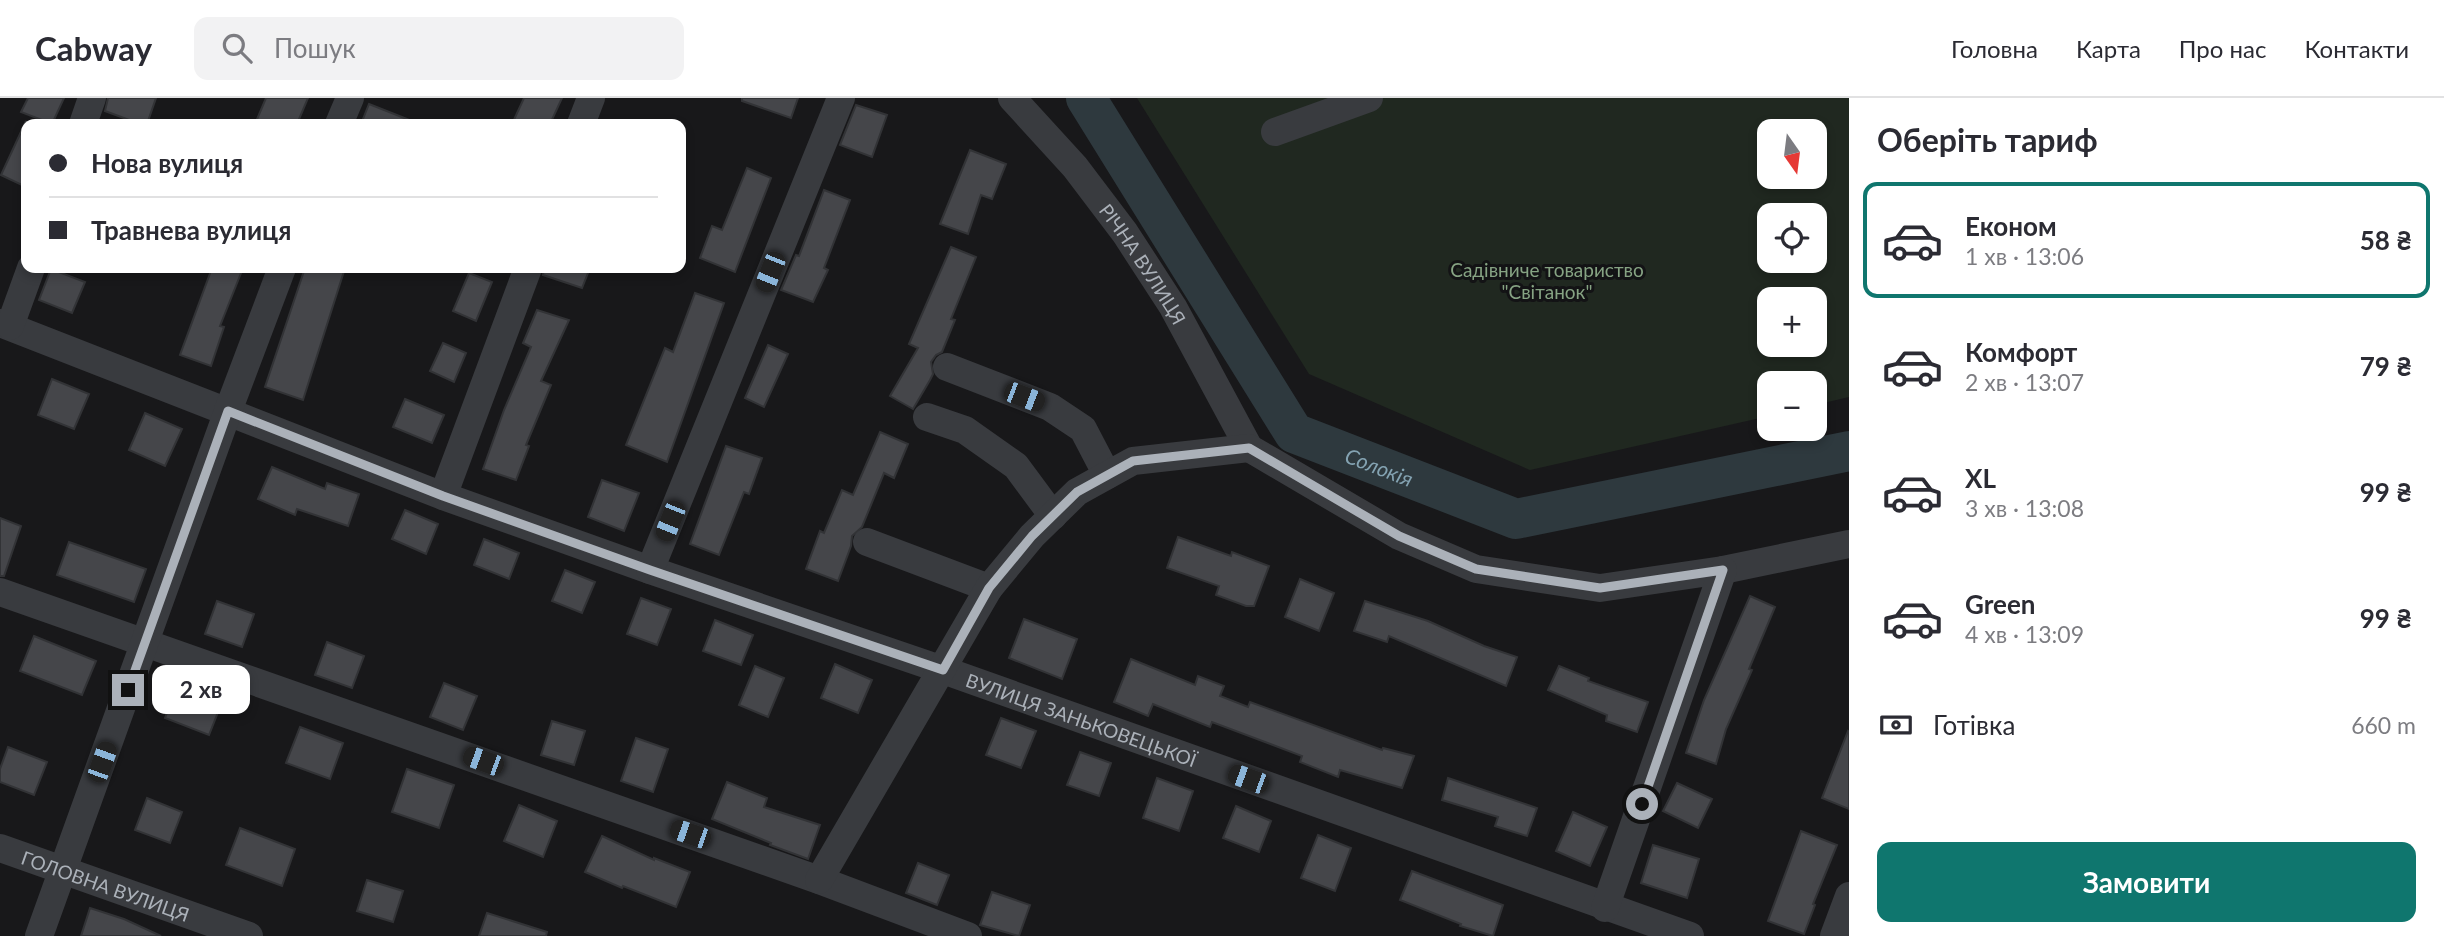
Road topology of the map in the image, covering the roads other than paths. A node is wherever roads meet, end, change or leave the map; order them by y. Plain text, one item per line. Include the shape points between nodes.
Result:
1 (92, 98) edge
2 (350, 98) edge
3 (591, 98) edge
4 (841, 98) edge
5 (1012, 98) edge
6 (1369, 98) edge
7 (85, 119) edge
8 (341, 119) edge
9 (583, 119) edge
10 (1275, 132) dead end
11 (29, 273) edge
12 (280, 273) edge
13 (526, 273) edge
14 (5, 324) edge
15 (947, 367) dead end
16 (228, 411) junction
17 (927, 417) dead end
18 (1249, 448) junction
19 (1107, 475) junction
20 (443, 496) junction
21 (1053, 516) junction
22 (867, 542) dead end
23 (1849, 544) edge
24 (650, 570) junction
25 (1723, 570) junction
26 (989, 588) junction
27 (0, 592) edge
28 (146, 642) junction
29 (943, 670) junction
30 (0, 848) edge
31 (63, 869) junction
32 (819, 880) junction
33 (1849, 896) edge
34 (1605, 908) junction
35 (1639, 928) edge
36 (39, 936) edge
37 (249, 936) edge
38 (968, 936) edge
39 (1690, 936) edge
40 (1834, 936) edge

1 - 7 street
2 - 8 street
3 - 9 street
4 - 24 street
5 - 18 street, РІЧНА ВУЛИЦЯ via 1075,167 1125,233 1173,307
6 - 10 street
11 - 14 street
12 - 16 street
13 - 20 street
14 - 16 street, ВУЛИЦЯ ЗАНЬКОВЕЦЬКОЇ
15 - 19 street via 1050,407 1072,421 1083,429
16 - 20 street, ВУЛИЦЯ ЗАНЬКОВЕЦЬКОЇ
16 - 28 street
17 - 21 street via 965,430 1016,466
18 - 19 street via 1133,461
18 - 25 street via 1399,536 1476,569 1600,588
19 - 21 street via 1077,492
20 - 24 street, ВУЛИЦЯ ЗАНЬКОВЕЦЬКОЇ
21 - 26 street
22 - 26 street
23 - 25 street
24 - 29 street, ВУЛИЦЯ ЗАНЬКОВЕЦЬКОЇ
25 - 34 street
26 - 29 street
27 - 28 street
28 - 31 street
28 - 32 street
29 - 32 street
29 - 34 street, ВУЛИЦЯ ЗАНЬКОВЕЦЬКОЇ
30 - 31 street, ГОЛОВНА ВУЛИЦЯ
31 - 36 street
31 - 37 street, ГОЛОВНА ВУЛИЦЯ
32 - 38 street
33 - 40 street
34 - 35 street, ВУЛИЦЯ ЗАНЬКОВЕЦЬКОЇ
35 - 39 street, ВУЛИЦЯ ЗАНЬКОВЕЦЬКОЇ

